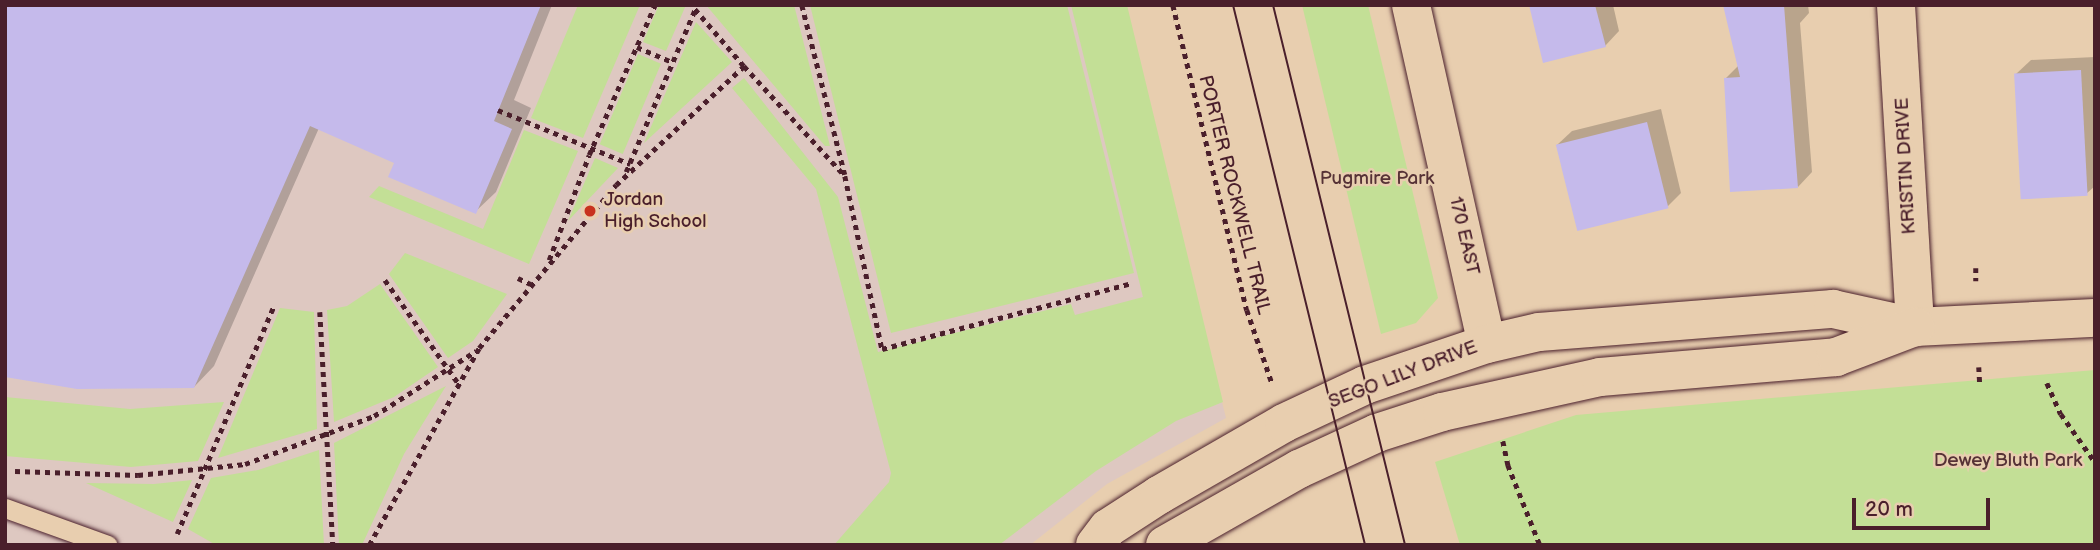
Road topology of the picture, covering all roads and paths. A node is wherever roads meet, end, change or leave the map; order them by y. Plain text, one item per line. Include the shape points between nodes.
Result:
1 (655, 5) edge
2 (803, 5) edge
3 (1172, 5) edge
4 (1411, 5) edge
5 (1896, 5) edge
6 (696, 7) edge
7 (637, 47) junction
8 (673, 62) junction
9 (744, 66) junction
10 (498, 110) dead end
11 (592, 148) junction
12 (630, 164) junction
13 (625, 176) junction
14 (845, 176) junction
15 (548, 264) junction
16 (518, 278) dead end
17 (385, 280) dead end
18 (531, 284) junction
19 (1132, 284) dead end
20 (274, 306) dead end
21 (320, 312) dead end
22 (2095, 318) edge
23 (1915, 327) junction
24 (1487, 344) junction
25 (479, 348) junction
26 (450, 369) junction
27 (2048, 383) dead end
28 (459, 384) junction
29 (1275, 389) dead end
30 (327, 434) junction
31 (1503, 439) dead end
32 (2095, 461) edge
33 (204, 468) junction
34 (15, 471) dead end
35 (5, 508) edge
36 (177, 534) dead end
37 (108, 545) edge
38 (333, 545) edge
39 (369, 545) edge
40 (1095, 545) edge
41 (1165, 545) edge
42 (1540, 545) edge

1 - 7 path
2 - 14 path
3 - 29 path, PORTER ROCKWELL TRAIL via 1247,310
4 - 24 main road, 170 EAST
5 - 23 main road, KRISTIN DRIVE
6 - 8 path
6 - 9 path
7 - 8 path
7 - 11 path
8 - 12 path
9 - 13 path
9 - 14 path
10 - 11 path
11 - 12 path
11 - 15 path
12 - 13 path
13 - 15 path
14 - 19 path via 883,349
15 - 18 path
16 - 18 path
17 - 26 path
18 - 25 path
20 - 33 path
21 - 30 path
22 - 23 main road, SEGO LILY DRIVE
23 - 24 main road, SEGO LILY DRIVE via 1833,309 1539,332
23 - 41 main road, SEGO LILY DRIVE via 1836,357 1600,377 1442,412 1377,433 1310,464
24 - 40 main road, SEGO LILY DRIVE via 1366,385 1284,423 1159,495 1108,528
25 - 26 path
25 - 28 path
26 - 28 path
26 - 30 path via 374,416
27 - 32 path via 2061,414
28 - 39 path
30 - 33 path via 245,464
30 - 38 path
31 - 42 path via 1508,466
33 - 34 path via 138,475
33 - 36 path
35 - 37 lane

